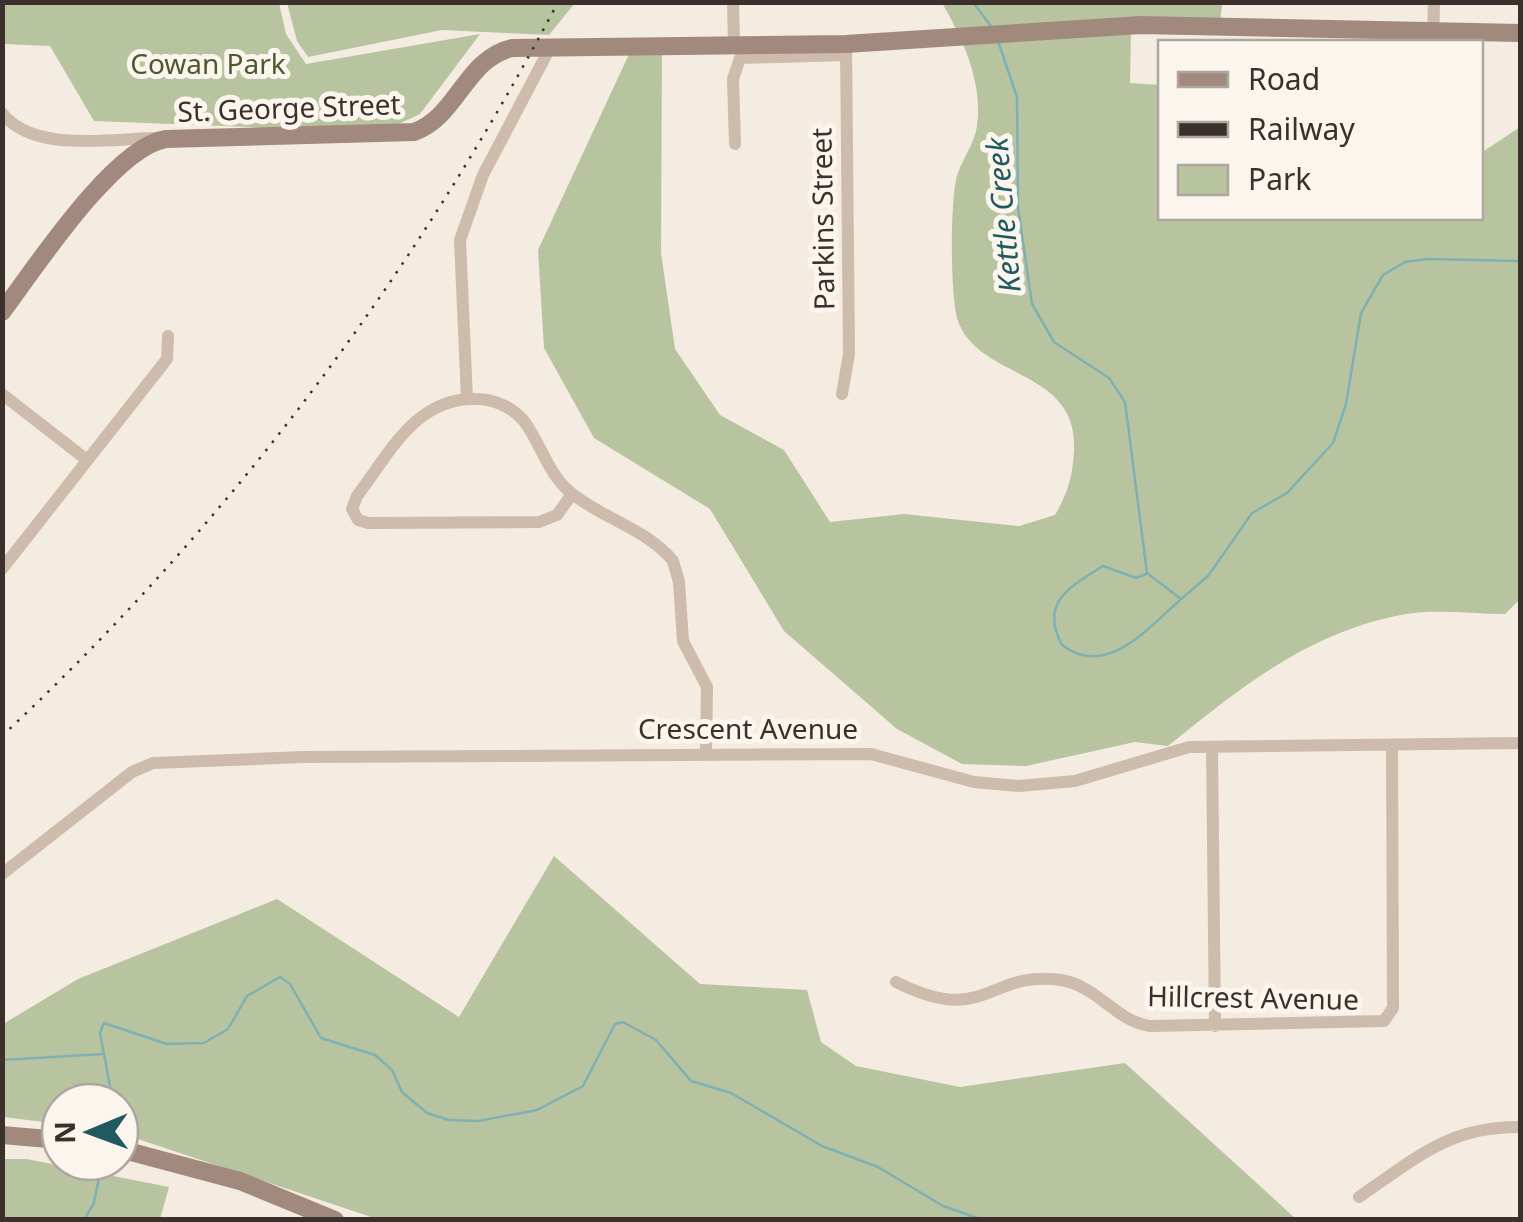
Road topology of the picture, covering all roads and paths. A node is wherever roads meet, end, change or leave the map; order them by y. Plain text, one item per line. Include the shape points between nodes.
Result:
1 (733, 2) edge
2 (1434, 2) edge
3 (1520, 33) edge
4 (1282, 35) edge
5 (1433, 37) edge
6 (734, 43) junction
7 (550, 46) junction
8 (846, 49) junction
9 (2, 114) edge
10 (166, 138) junction
11 (734, 144) dead end
12 (2, 312) edge
13 (168, 336) dead end
14 (2, 394) edge
15 (842, 394) dead end
16 (467, 399) junction
17 (87, 460) junction
18 (572, 494) junction
19 (2, 569) edge
20 (1520, 743) edge
21 (1392, 745) junction
22 (1212, 747) junction
23 (706, 753) junction
24 (2, 874) edge
25 (896, 982) dead end
26 (1215, 1026) junction
27 (1520, 1126) edge
28 (2, 1136) edge
29 (40, 1139) edge
30 (140, 1155) edge
31 (1359, 1198) dead end
32 (336, 1220) edge

1 - 6 street
2 - 5 street
3 - 5 street, St. George Street
4 - 5 street, St. George Street
4 - 8 street, St. George Street via 1141,25
6 - 7 street, St. George Street
6 - 8 street, St. George Street
7 - 10 street, St. George Street via 490,56 442,116 414,132
7 - 16 street via 483,175 460,240
8 - 11 street via 740,58 734,67
8 - 15 street, Parkins Street via 850,354
9 - 10 street via 20,132 42,138
10 - 12 street, St. George Street via 122,161
13 - 17 street via 166,359
14 - 17 street
16 - 18 street via 492,400 519,416
16 - 18 street via 444,400 418,418 354,500 358,520 540,522 557,515
17 - 19 street
18 - 23 street via 673,560 682,641 707,687
20 - 21 street, Crescent Avenue
21 - 22 street, Crescent Avenue
21 - 26 street, Hillcrest Avenue via 1388,1018 1368,1025
22 - 23 street, Crescent Avenue via 1181,749 1064,783 1019,786 974,782 872,754
22 - 26 street
23 - 24 street, Crescent Avenue via 153,763 132,772
25 - 26 street, Hillcrest Avenue via 955,1002 1020,982 1063,980 1095,992 1136,1023
27 - 31 street via 1451,1136
28 - 29 street
30 - 32 street via 228,1178

